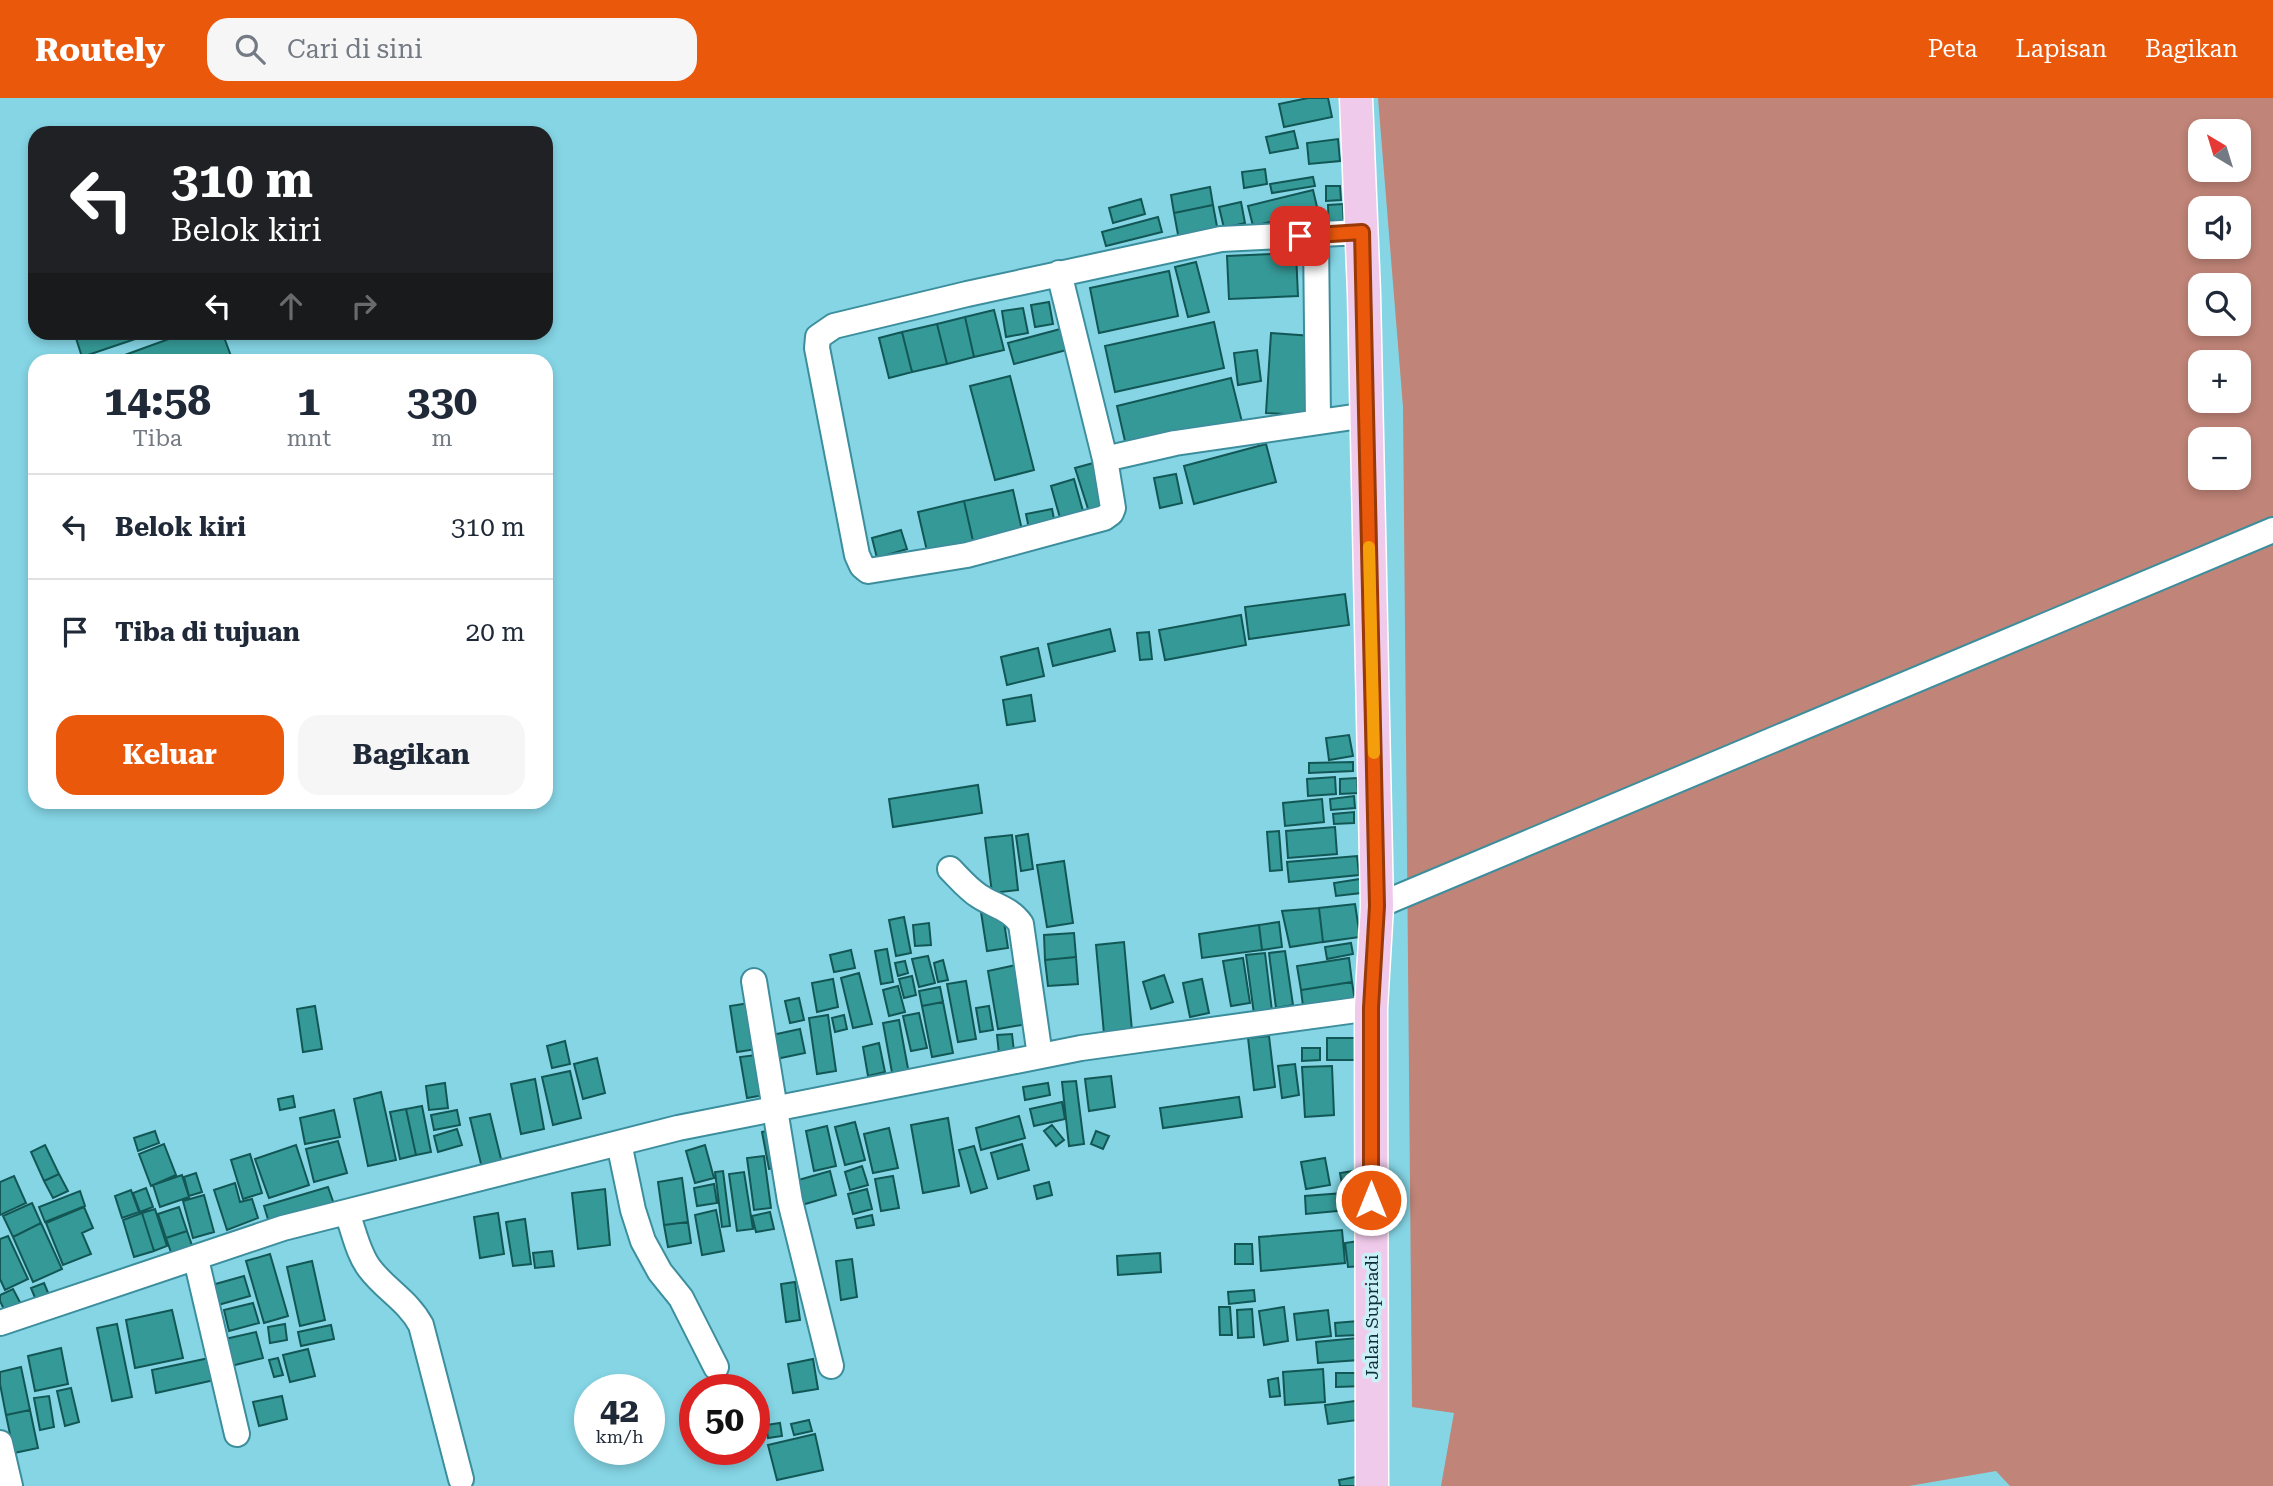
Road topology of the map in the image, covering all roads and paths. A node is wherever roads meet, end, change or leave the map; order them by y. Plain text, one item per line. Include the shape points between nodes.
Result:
1 (1356, 98) edge
2 (1362, 232) junction
3 (1316, 236) junction
4 (1059, 273) junction
5 (1367, 415) junction
6 (1318, 420) junction
7 (1105, 459) junction
8 (2273, 530) edge
9 (950, 869) dead end
10 (1377, 906) junction
11 (754, 981) dead end
12 (1371, 1008) junction
13 (1040, 1056) junction
14 (776, 1109) junction
15 (619, 1143) junction
16 (347, 1213) junction
17 (196, 1259) junction
18 (0, 1323) edge
19 (831, 1366) dead end
20 (716, 1367) dead end
21 (237, 1434) dead end
22 (0, 1443) edge
23 (461, 1479) dead end
24 (10, 1486) edge
25 (1373, 1486) edge

1 - 2 main road, Jalan Supriadi
2 - 3 street
2 - 5 main road, Jalan Supriadi
3 - 4 street via 1221,239
3 - 6 street
4 - 7 street
4 - 7 street via 834,326 818,337 859,562 874,571 967,555 1104,518 1113,508
5 - 6 street
5 - 10 main road, Jalan Supriadi
6 - 7 street
8 - 10 street
9 - 13 street via 968,888 1007,910 1021,924
10 - 12 main road, Jalan Supriadi
11 - 14 street
12 - 13 street
12 - 25 main road, Jalan Supriadi
13 - 14 street
14 - 15 street
14 - 19 street via 790,1201
15 - 16 street
15 - 20 street via 643,1241 681,1298
16 - 17 street via 283,1228
16 - 23 street via 363,1259 412,1309 421,1325
17 - 18 street
17 - 21 street
22 - 24 street

